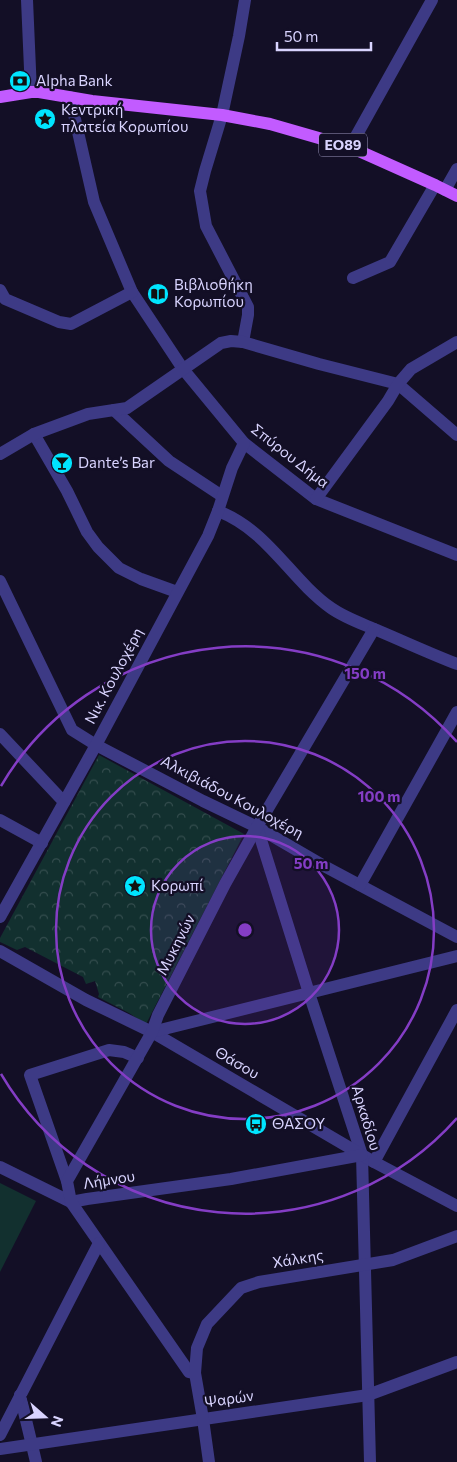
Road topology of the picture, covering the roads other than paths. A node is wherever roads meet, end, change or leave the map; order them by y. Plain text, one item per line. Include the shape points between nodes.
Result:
1 (27, 0) edge
2 (245, 0) edge
3 (432, 0) edge
4 (31, 92) junction
5 (0, 97) edge
6 (70, 97) junction
7 (222, 115) junction
8 (350, 147) junction
9 (457, 169) edge
10 (440, 187) junction
11 (457, 196) edge
12 (353, 278) dead end
13 (132, 292) junction
14 (2, 297) edge
15 (243, 342) junction
16 (456, 343) edge
17 (183, 369) junction
18 (398, 384) junction
19 (114, 410) junction
20 (34, 434) junction
21 (457, 436) edge
22 (244, 443) junction
23 (0, 454) edge
24 (222, 496) junction
25 (316, 499) junction
26 (218, 511) junction
27 (457, 555) edge
28 (0, 581) edge
29 (177, 592) junction
30 (4, 600) edge
31 (374, 629) junction
32 (457, 664) edge
33 (457, 712) edge
34 (0, 734) edge
35 (96, 745) junction
36 (64, 802) junction
37 (0, 820) edge
38 (257, 827) junction
39 (42, 843) junction
40 (360, 885) junction
41 (0, 917) edge
42 (457, 937) edge
43 (0, 951) edge
44 (457, 956) edge
45 (309, 993) junction
46 (457, 1010) edge
47 (152, 1032) junction
48 (138, 1058) junction
49 (362, 1155) junction
50 (374, 1162) junction
51 (0, 1167) edge
52 (67, 1182) junction
53 (70, 1202) junction
54 (457, 1206) edge
55 (457, 1236) edge
56 (99, 1244) junction
57 (365, 1265) junction
58 (457, 1362) edge
59 (195, 1373) junction
60 (368, 1395) junction
61 (20, 1396) junction
62 (203, 1419) junction
63 (0, 1435) edge
64 (32, 1444) junction
65 (0, 1449) edge
66 (36, 1462) edge
67 (209, 1462) edge
68 (370, 1462) edge

1 - 4 street
2 - 7 street
3 - 8 street
4 - 5 main road, ΕΟ89
4 - 6 main road, ΕΟ89
6 - 7 main road, ΕΟ89
6 - 13 street, Σπύρου Δήμα via 94,202
7 - 8 main road, ΕΟ89 via 270,124
7 - 15 street via 200,191 206,226 248,307
8 - 10 main road, ΕΟ89
9 - 10 street
10 - 11 main road, ΕΟ89
10 - 12 street via 390,262
13 - 14 street via 71,324 59,322
13 - 17 street, Σπύρου Δήμα
15 - 17 street via 221,343
15 - 18 street
16 - 18 street via 411,369
17 - 19 street via 127,408
17 - 22 street, Σπύρου Δήμα
18 - 21 street
18 - 25 street
19 - 20 street via 88,414
19 - 24 street via 169,461
20 - 23 street
20 - 29 street via 98,547 119,568
22 - 24 street, Νικ. Κουλοχέρη
22 - 25 street, Σπύρου Δήμα
24 - 26 street, Νικ. Κουλοχέρη
25 - 27 street, Σπύρου Δήμα
26 - 29 street, Νικ. Κουλοχέρη
26 - 31 street via 237,520 269,544 330,608
28 - 30 street, Αλκιβιάδου Κουλοχέρη
29 - 35 street, Νικ. Κουλοχέρη
30 - 35 street, Αλκιβιάδου Κουλοχέρη via 72,730
31 - 32 street
31 - 38 street, Μυκηνών
33 - 40 street
34 - 36 street
35 - 36 street, Νικ. Κουλοχέρη
35 - 38 street, Αλκιβιάδου Κουλοχέρη
36 - 39 street, Νικ. Κουλοχέρη
37 - 39 street
38 - 40 street, Αλκιβιάδου Κουλοχέρη
38 - 45 street, Αρκαδίου
38 - 47 street, Μυκηνών
39 - 41 street, Νικ. Κουλοχέρη
40 - 42 street, Αλκιβιάδου Κουλοχέρη
43 - 47 street, Θάσου via 86,1000
44 - 45 street
45 - 47 street
45 - 49 street, Αρκαδίου
46 - 50 street
47 - 48 street, Μυκηνών
47 - 49 street, Θάσου
48 - 52 street, Μυκηνών
48 - 52 street, Λήμνου via 109,1050 30,1076
49 - 50 street, Θάσου
49 - 53 street, Λήμνου via 231,1179
49 - 57 street, Αρκαδίου
50 - 54 street, Θάσου
51 - 53 street
52 - 53 street
53 - 56 street, Λήμνου
55 - 57 street, Χάλκης via 393,1260
56 - 59 street, Λήμνου via 189,1372
56 - 61 street
57 - 59 street, Χάλκης via 258,1282 241,1288 207,1324 197,1348
57 - 60 street, Αρκαδίου
58 - 60 street, Ψαρών
59 - 62 street, Χάλκης
60 - 62 street, Ψαρών
60 - 68 street, Αρκαδίου
61 - 63 street
61 - 64 street
62 - 64 street, Ψαρών
62 - 67 street, Χάλκης
64 - 65 street, Ψαρών
64 - 66 street

